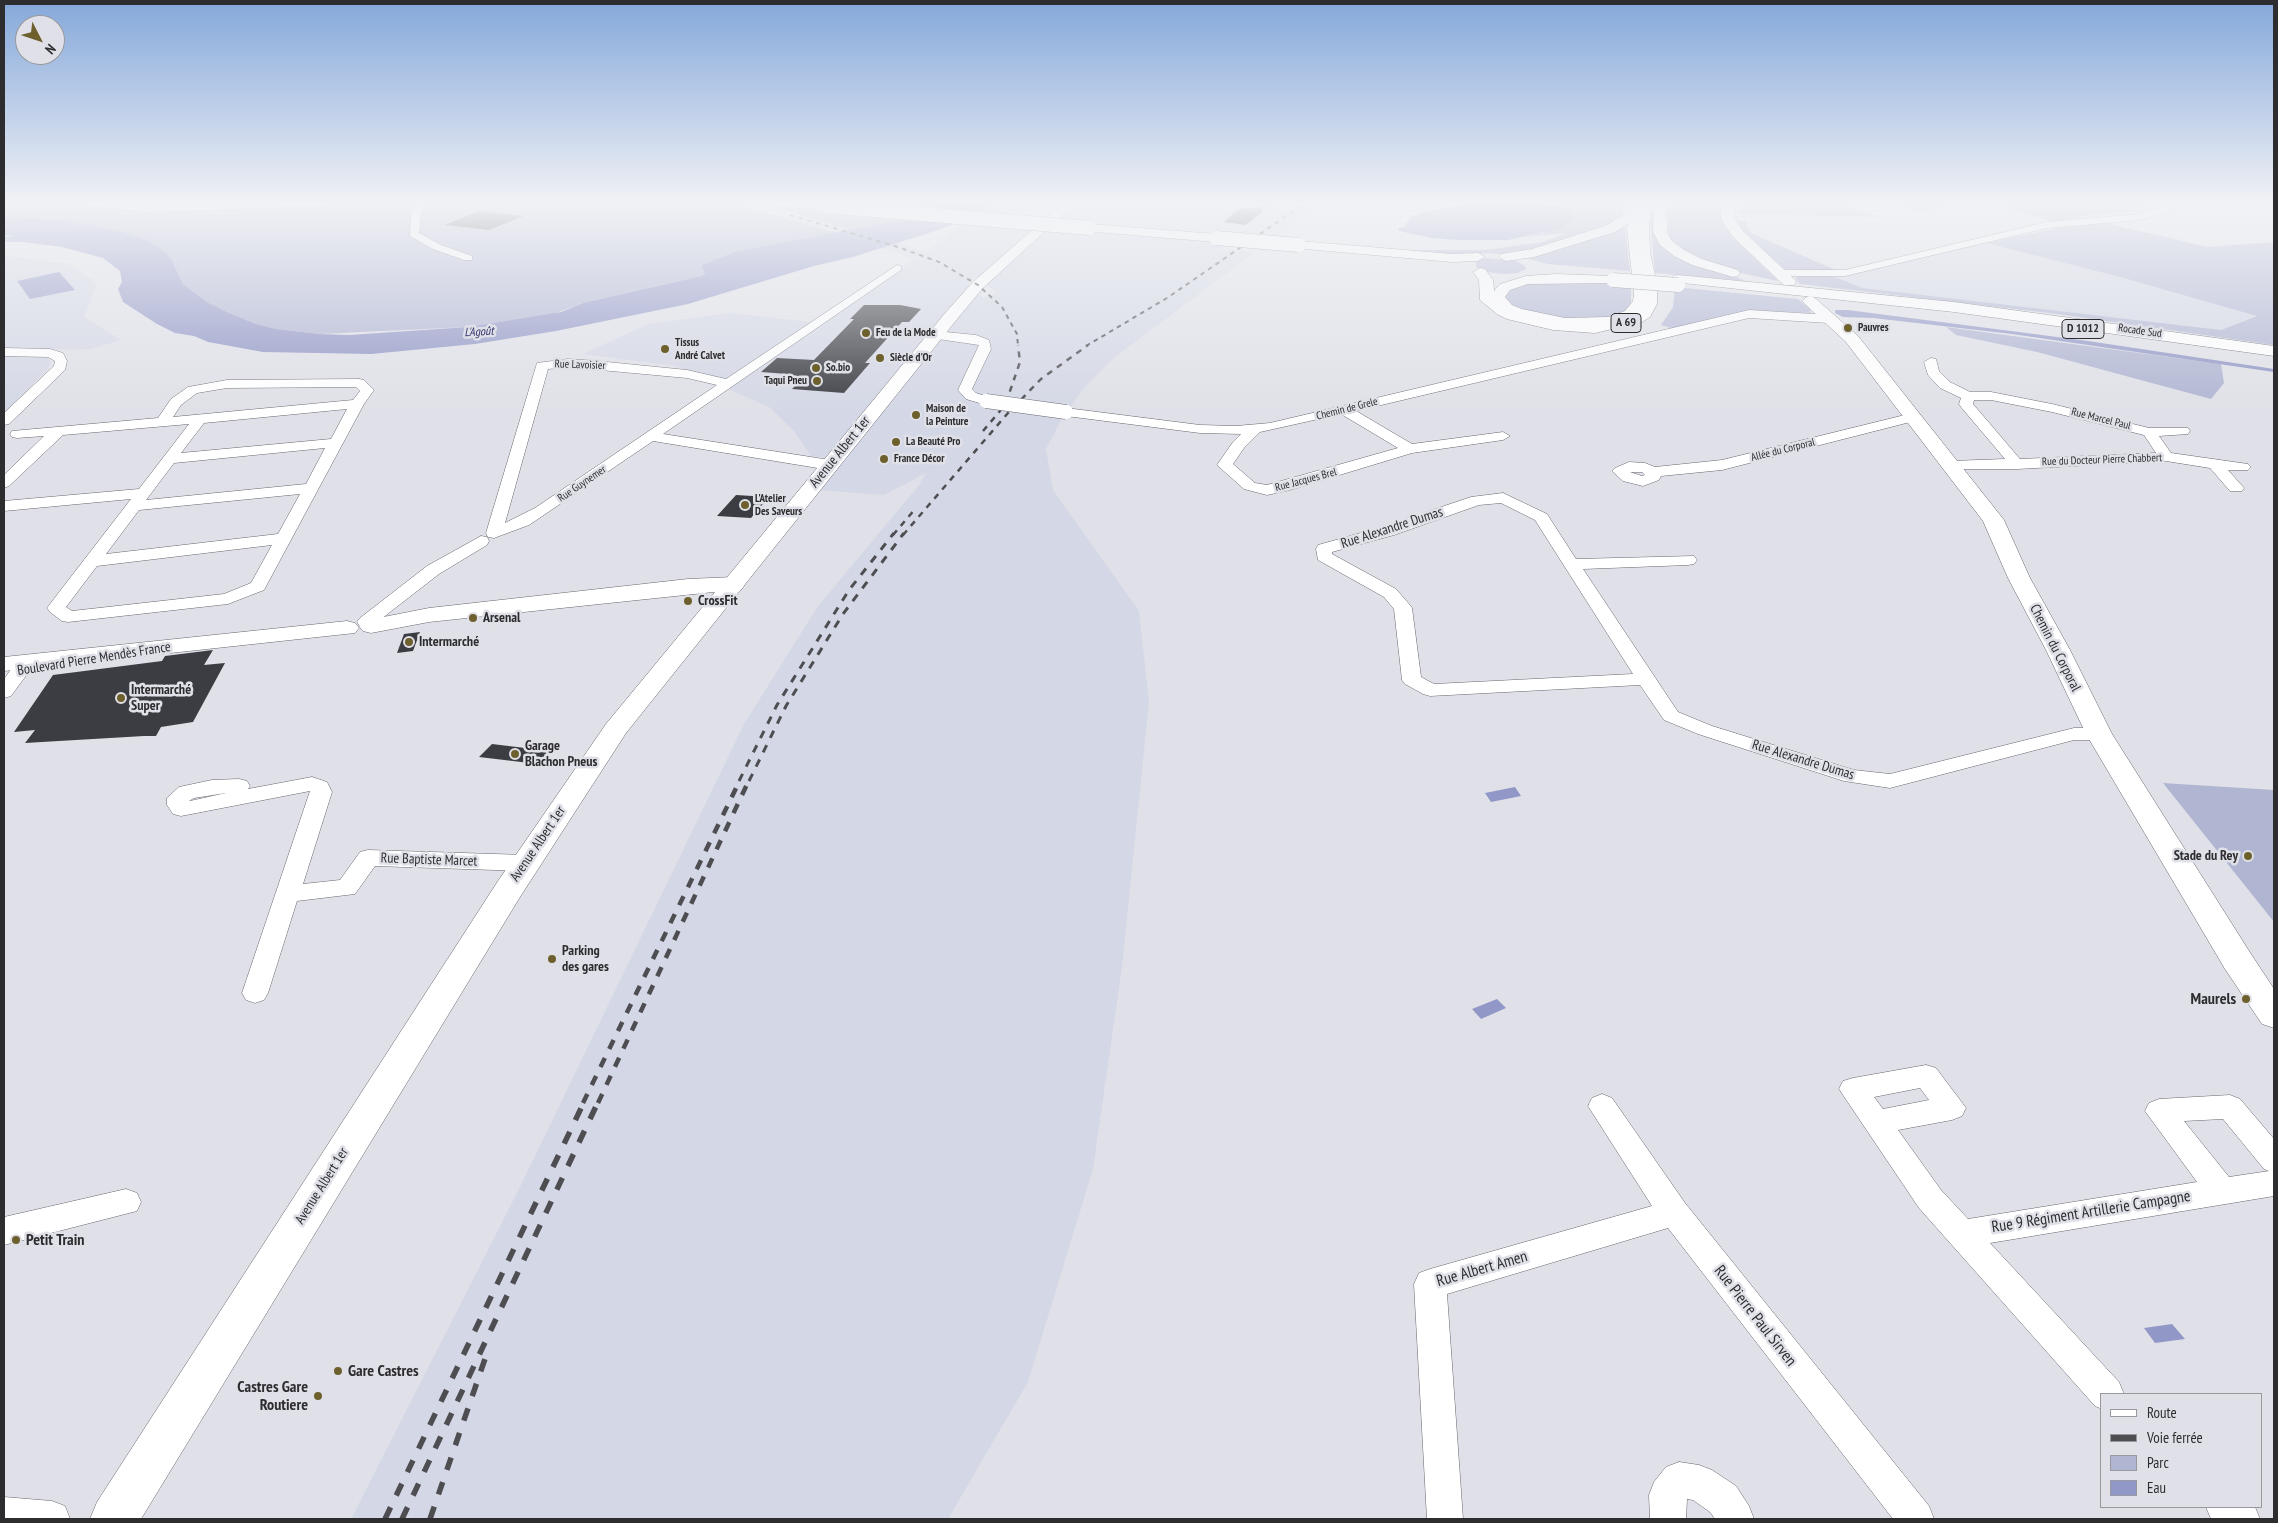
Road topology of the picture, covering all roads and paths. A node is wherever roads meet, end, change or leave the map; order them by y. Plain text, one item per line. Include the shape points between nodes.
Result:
1 (891, 272) edge
2 (992, 272) edge
3 (1481, 272) edge
4 (1498, 272) edge
5 (1520, 272) edge
6 (1555, 272) edge
7 (1639, 272) edge
8 (1647, 272) edge
9 (1733, 272) edge
10 (1779, 272) edge
11 (1849, 272) edge
12 (1613, 277) junction
13 (1784, 277) joint
14 (1678, 282) junction
15 (1768, 291) joint
16 (1810, 301) dead end
17 (1954, 307) junction
18 (1829, 319) junction
19 (935, 335) junction
20 (2274, 351) edge
21 (4, 352) edge
22 (2274, 355) edge
23 (1931, 362) dead end
24 (730, 384) junction
25 (2059, 391) dead end
26 (1968, 396) junction
27 (357, 404) junction
28 (2052, 408) junction
29 (1344, 410) junction
30 (1913, 417) junction
31 (200, 419) junction
32 (4, 421) edge
33 (162, 422) junction
34 (1256, 428) junction
35 (59, 430) junction
36 (2183, 431) dead end
37 (2149, 432) junction
38 (18, 434) dead end
39 (1503, 436) dead end
40 (661, 438) junction
41 (336, 442) junction
42 (1410, 449) junction
43 (2166, 457) junction
44 (1945, 458) junction
45 (170, 459) junction
46 (2017, 464) junction
47 (2215, 464) junction
48 (830, 465) junction
49 (2243, 467) dead end
50 (1652, 472) dead end
51 (4, 483) edge
52 (312, 488) junction
53 (2236, 488) dead end
54 (144, 493) junction
55 (4, 506) edge
56 (134, 506) junction
57 (285, 538) junction
58 (493, 538) junction
59 (1688, 560) dead end
60 (92, 561) junction
61 (1571, 564) junction
62 (734, 584) junction
63 (400, 610) junction
64 (13, 667) edge
65 (1646, 679) junction
66 (4, 692) edge
67 (2099, 734) junction
68 (239, 786) dead end
69 (526, 863) junction
70 (289, 893) junction
71 (255, 993) dead end
72 (2274, 1015) edge
73 (1602, 1106) dead end
74 (1876, 1122) dead end
75 (2274, 1160) edge
76 (2274, 1183) edge
77 (2222, 1191) junction
78 (126, 1202) dead end
79 (1674, 1213) junction
80 (4, 1231) edge
81 (1960, 1234) junction
82 (2106, 1393) edge
83 (2226, 1508) edge
84 (4, 1516) edge
85 (52, 1519) edge
86 (114, 1519) edge
87 (1444, 1519) edge
88 (1668, 1519) edge
89 (1736, 1519) edge
90 (1916, 1519) edge
91 (2242, 1519) edge

1 - 24 street, Rue Guynemer
2 - 19 main road, Avenue Albert 1er
3 - 8 main road, A 69 via 1486,280 1488,300 1502,311 1553,325 1594,328 1636,319 1644,314 1649,304
4 - 5 main road via 1512,276
6 - 12 main road
7 - 12 main road, A 69 via 1641,302 1631,314 1610,322 1547,321 1517,313 1507,308 1497,296 1505,286 1526,280
9 - 17 main road via 1768,282
10 - 13 main road
11 - 13 street
12 - 14 main road, A 69, bridge
14 - 15 main road, A 69
14 - 17 main road, Rocade Sud
15 - 22 main road, Rocade Sud / D 1012 via 2020,320
16 - 18 main road, Chemin du Corporal
17 - 20 main road, Rocade Sud / D 1012
18 - 29 street, Chemin de Grele via 1749,314
18 - 30 main road, Chemin du Corporal via 1858,346
19 - 34 street, Chemin de Grele, bridge via 983,340 985,350 965,390 971,396 986,401 1200,429
19 - 48 main road, Avenue Albert 1er
21 - 32 street via 50,353 61,361 60,367
23 - 26 street, Rue Marcel Paul via 1933,372 1945,385
24 - 40 street, Rue Guynemer
24 - 58 street, Rue Lavoisier via 686,374 597,364 542,366
25 - 28 street, Rue Marcel Paul
26 - 28 street, Rue Marcel Paul via 1991,396
26 - 46 street via 1966,404
27 - 31 street
27 - 33 street via 367,390 359,383 227,384 193,390 176,402
27 - 41 street
28 - 37 street, Rue Marcel Paul
29 - 34 street, Chemin de Grele
29 - 42 street
30 - 44 main road, Chemin du Corporal
30 - 50 street, Allée du Corporal via 1722,465
31 - 33 street
31 - 45 street
33 - 35 street
34 - 42 street, Rue Jacques Brel via 1238,445 1225,465 1257,489 1284,487
35 - 38 street
35 - 51 street
36 - 37 street, Rue Marcel Paul
37 - 43 street, Rue Marcel Paul
39 - 42 street, Rue Jacques Brel
40 - 48 street
40 - 58 street, Rue Guynemer via 556,514
41 - 45 street
41 - 52 street
43 - 46 street, Rue du Docteur Pierre Chabbert
43 - 47 street, Rue du Docteur Pierre Chabbert
44 - 46 street, Rue du Docteur Pierre Chabbert via 1987,465
44 - 67 main road, Chemin du Corporal via 1993,520
45 - 54 street
47 - 49 street, Rue du Docteur Pierre Chabbert
47 - 53 street
48 - 62 main road, Avenue Albert 1er
52 - 56 street
52 - 57 street
54 - 55 street
54 - 56 street
56 - 60 street
57 - 60 street
57 - 60 street via 258,586 228,599 68,617 56,608
58 - 63 street via 433,570
59 - 61 street
61 - 65 street, Rue Alexandre Dumas
61 - 65 street, Rue Alexandre Dumas via 1541,517 1503,498 1477,500 1324,549 1324,556 1390,593 1403,608 1412,680 1430,690
62 - 63 main road, Boulevard Pierre Mendès France
62 - 69 main road, Avenue Albert 1er via 615,730
63 - 64 main road, Boulevard Pierre Mendès France via 361,625 184,645 92,662
64 - 66 street
65 - 67 street, Rue Alexandre Dumas via 1670,716 1852,776 1890,782 2074,734
67 - 72 main road, Chemin du Corporal
68 - 70 street via 187,792 178,798 178,804 181,809 190,808 300,785 319,787 321,792
69 - 70 street, Rue Baptiste Marcet via 368,858 347,888
69 - 86 main road, Avenue Albert 1er
70 - 71 street
73 - 79 street, Rue Pierre Paul Sirven
74 - 81 street via 1930,1199
75 - 77 street via 2230,1107 2159,1111
76 - 77 street, Rue 9 Régiment Artillerie Campagne
77 - 81 street, Rue 9 Régiment Artillerie Campagne
78 - 80 street
79 - 87 street, Rue Albert Amen via 1430,1284
79 - 90 street, Rue Pierre Paul Sirven
81 - 82 street
83 - 91 street
84 - 85 street
88 - 89 street via 1667,1495 1678,1480 1699,1483 1723,1499

